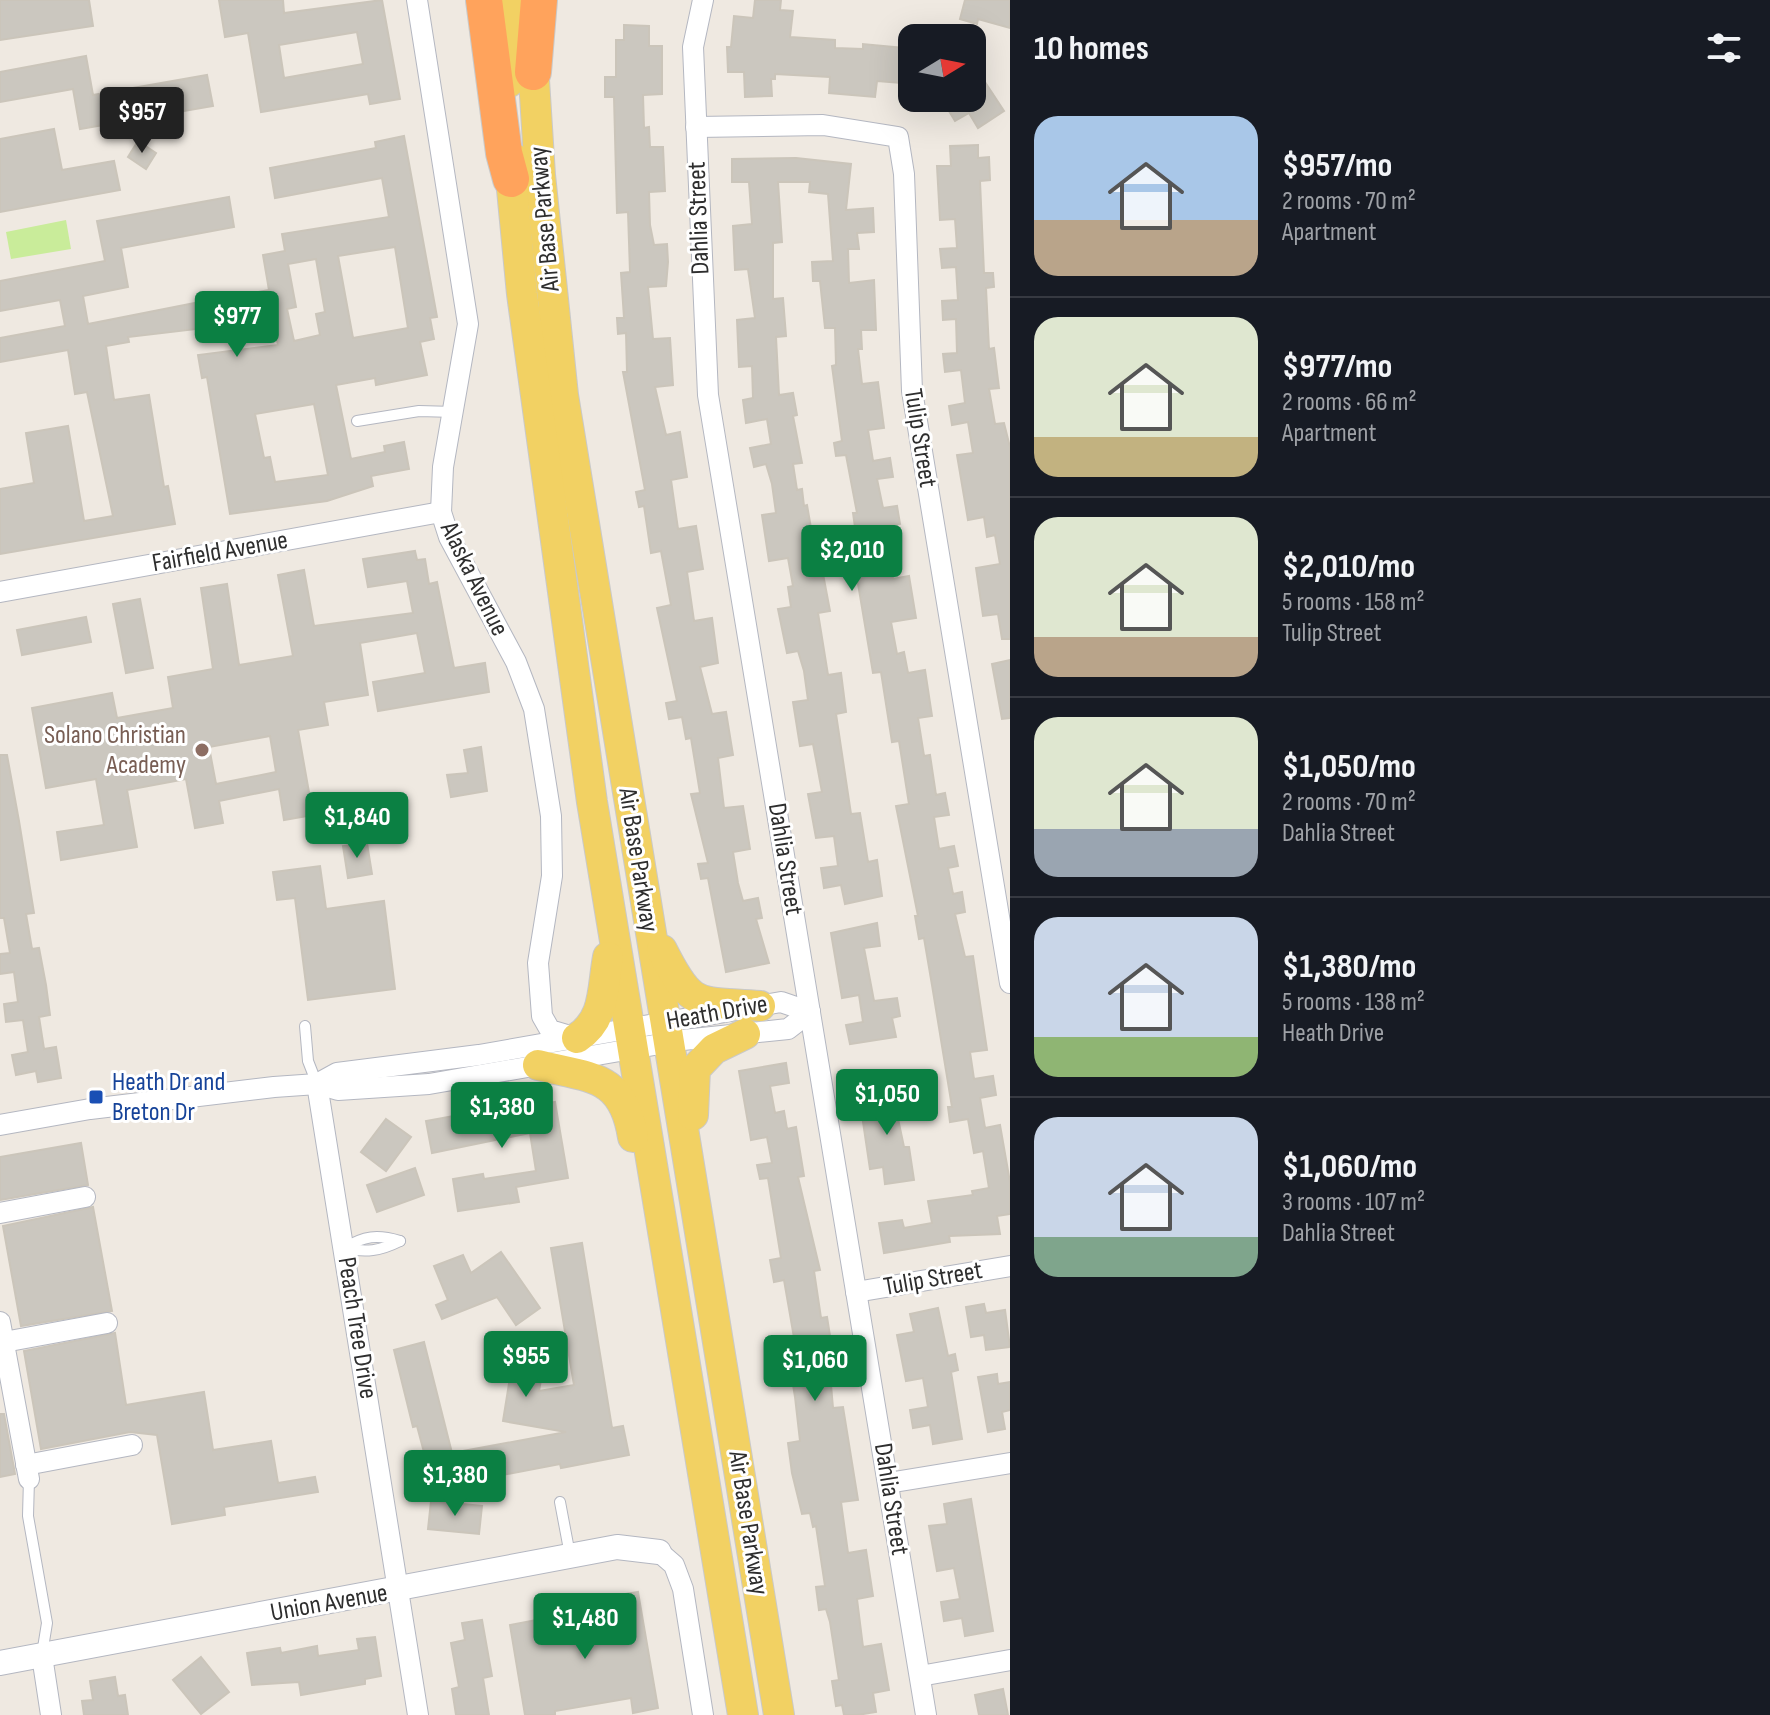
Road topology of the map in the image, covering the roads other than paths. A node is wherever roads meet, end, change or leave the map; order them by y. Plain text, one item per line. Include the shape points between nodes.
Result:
1 (417, 0) edge
2 (484, 0) edge
3 (506, 0) edge
4 (531, 0) edge
5 (539, 0) edge
6 (703, 0) edge
7 (533, 72) junction
8 (696, 127) junction
9 (511, 179) junction
10 (454, 412) junction
11 (357, 421) dead end
12 (441, 512) junction
13 (0, 592) edge
14 (649, 923) junction
15 (613, 928) junction
16 (1010, 983) edge
17 (760, 1006) junction
18 (810, 1012) junction
19 (305, 1026) dead end
20 (666, 1032) junction
21 (745, 1034) junction
22 (577, 1038) junction
23 (631, 1038) junction
24 (538, 1065) junction
25 (317, 1084) junction
26 (0, 1125) edge
27 (692, 1189) junction
28 (85, 1197) dead end
29 (0, 1213) edge
30 (1010, 1266) edge
31 (856, 1292) junction
32 (676, 1310) junction
33 (107, 1323) dead end
34 (2, 1340) edge
35 (132, 1445) dead end
36 (1010, 1463) edge
37 (28, 1472) junction
38 (888, 1483) junction
39 (560, 1502) dead end
40 (659, 1552) joint
41 (570, 1556) junction
42 (399, 1590) junction
43 (42, 1656) junction
44 (1010, 1660) edge
45 (0, 1663) edge
46 (920, 1676) junction
47 (413, 1714) edge
48 (51, 1715) edge
49 (703, 1715) edge
50 (743, 1715) edge
51 (779, 1715) edge
52 (926, 1715) edge

1 - 10 street, Alaska Avenue via 465,289 468,324
2 - 9 highway
3 - 9 main road, Air Base Parkway
4 - 7 main road, Air Base Parkway
5 - 7 highway
6 - 8 street, Dahlia Street via 693,47
7 - 14 main road, Air Base Parkway via 563,395
8 - 16 street, Tulip Street via 823,125 898,137 912,391
8 - 18 street, Dahlia Street via 708,395
9 - 15 main road, Air Base Parkway via 535,401
10 - 11 lane via 419,411
10 - 12 street, Alaska Avenue
12 - 13 street, Fairfield Avenue
12 - 22 street, Alaska Avenue via 474,589 528,687 551,816 552,876 538,963 542,1016 550,1030
14 - 17 main road via 681,988 693,997
14 - 20 main road, Air Base Parkway
15 - 22 main road via 599,1014
15 - 23 main road, Air Base Parkway
17 - 18 street, Heath Drive via 781,1002
17 - 20 street, Heath Drive
18 - 21 street, Heath Drive via 788,1029
18 - 31 street, Dahlia Street
19 - 25 lane via 308,1061
20 - 21 street, Heath Drive
20 - 23 street, Heath Drive
20 - 27 main road, Air Base Parkway
21 - 27 main road via 714,1049 695,1069
22 - 23 street, Heath Drive
22 - 25 street, Heath Drive via 337,1073
23 - 24 street, Heath Drive
23 - 32 main road, Air Base Parkway
24 - 25 street, Heath Drive via 407,1086 338,1090
24 - 32 main road via 595,1077 624,1105 647,1221
25 - 26 street, Heath Drive via 120,1105
25 - 42 street, Peach Tree Drive
27 - 51 main road, Air Base Parkway
28 - 29 street
30 - 31 street, Tulip Street
31 - 38 street, Dahlia Street
32 - 50 main road, Air Base Parkway
33 - 34 street
34 - 37 street
35 - 37 street
36 - 38 street
37 - 43 lane via 28,1516 47,1623
38 - 46 street, Dahlia Street
39 - 41 lane
40 - 41 street, Union Avenue via 617,1547
40 - 49 street via 674,1565 683,1589
41 - 42 street, Union Avenue
42 - 43 street, Union Avenue
42 - 47 street, Peach Tree Drive
43 - 45 street, Union Avenue
43 - 48 street
44 - 46 street
46 - 52 street, Dahlia Street

